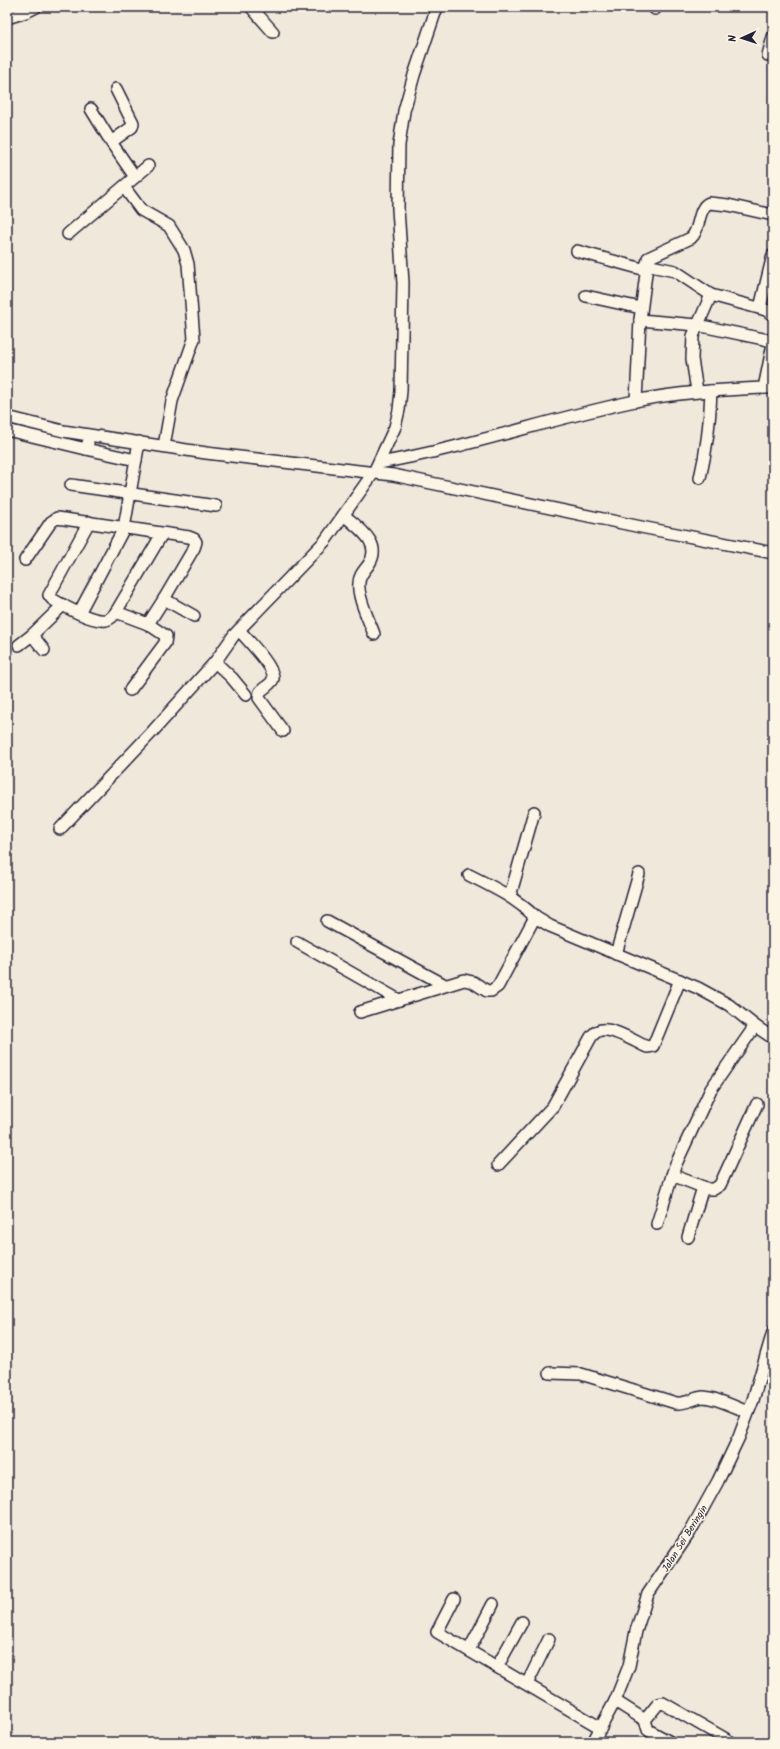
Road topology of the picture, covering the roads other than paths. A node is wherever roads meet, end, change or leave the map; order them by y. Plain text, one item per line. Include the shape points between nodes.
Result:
1 (36, 7) edge
2 (251, 7) edge
3 (437, 7) edge
4 (7, 18) edge
5 (273, 32) dead end
6 (773, 37) edge
7 (768, 55) dead end
8 (116, 89) dead end
9 (91, 109) dead end
10 (111, 142) junction
11 (148, 166) dead end
12 (135, 176) junction
13 (124, 187) junction
14 (773, 215) edge
15 (68, 234) dead end
16 (577, 251) dead end
17 (773, 255) edge
18 (646, 267) junction
19 (711, 294) junction
20 (586, 296) dead end
21 (641, 308) junction
22 (760, 308) junction
23 (773, 315) edge
24 (640, 320) junction
25 (697, 325) junction
26 (773, 342) edge
27 (769, 388) edge
28 (697, 391) junction
29 (711, 391) junction
30 (636, 401) junction
31 (7, 417) edge
32 (7, 430) edge
33 (90, 435) junction
34 (139, 442) junction
35 (164, 446) junction
36 (86, 450) junction
37 (136, 460) junction
38 (376, 467) junction
39 (700, 478) dead end
40 (71, 485) dead end
41 (130, 494) junction
42 (216, 506) dead end
43 (344, 515) junction
44 (89, 522) junction
45 (124, 528) junction
46 (162, 534) junction
47 (773, 553) edge
48 (25, 560) dead end
49 (164, 599) junction
50 (63, 605) junction
51 (116, 612) junction
52 (79, 613) junction
53 (194, 616) dead end
54 (148, 624) junction
55 (239, 630) junction
56 (374, 634) dead end
57 (32, 635) junction
58 (19, 645) dead end
59 (44, 650) dead end
60 (215, 662) junction
61 (130, 690) dead end
62 (246, 695) dead end
63 (283, 731) dead end
64 (534, 812) dead end
65 (60, 829) dead end
66 (639, 874) dead end
67 (469, 875) dead end
68 (510, 896) junction
69 (535, 917) junction
70 (328, 921) dead end
71 (297, 942) dead end
72 (616, 954) junction
73 (680, 980) junction
74 (446, 985) junction
75 (399, 1000) junction
76 (360, 1012) dead end
77 (755, 1026) junction
78 (773, 1038) edge
79 (757, 1104) dead end
80 (498, 1165) dead end
81 (672, 1175) junction
82 (702, 1187) junction
83 (657, 1224) dead end
84 (688, 1236) dead end
85 (773, 1332) edge
86 (550, 1373) dead end
87 (748, 1412) junction
88 (454, 1599) dead end
89 (493, 1604) dead end
90 (522, 1622) dead end
91 (549, 1639) dead end
92 (469, 1650) junction
93 (497, 1667) junction
94 (527, 1684) junction
95 (615, 1701) junction
96 (646, 1720) junction
97 (601, 1728) junction
98 (593, 1742) edge
99 (670, 1742) edge
100 (731, 1742) edge

1 - 4 street
2 - 5 street
3 - 38 street via 404,111 399,145 398,208 403,283 400,410
6 - 7 street
8 - 10 street via 133,123 132,127
9 - 10 street
10 - 12 street
11 - 12 street
12 - 13 street
13 - 15 street
13 - 35 street via 141,210 169,226 184,250 188,264 194,339 173,396
14 - 18 street via 728,204 709,203 703,208 695,235 652,255 648,258
16 - 18 street
17 - 22 street
18 - 19 street via 675,271
18 - 21 street
19 - 22 street
19 - 25 street
20 - 21 street
21 - 24 street
22 - 23 street
24 - 25 street
24 - 30 street
25 - 26 street
25 - 28 street via 692,347
26 - 27 street
27 - 29 street
28 - 29 street
28 - 30 street
29 - 39 street via 707,449
30 - 38 street via 579,413
31 - 33 street
32 - 36 street
33 - 34 street
33 - 36 street
34 - 35 street
34 - 37 street
35 - 38 street via 267,461
36 - 37 street
37 - 41 street
38 - 43 street
38 - 47 street
40 - 41 street
41 - 42 street
41 - 45 street
43 - 55 street via 324,541
43 - 56 street via 371,540 373,547 373,557 360,576 359,583 361,597
44 - 45 street
44 - 48 street via 54,519
44 - 50 street via 49,593 50,597
45 - 46 street
45 - 52 street
46 - 49 street via 189,537 196,542
46 - 51 street
49 - 53 street
49 - 54 street
50 - 52 street
50 - 57 street
51 - 52 street via 106,620
51 - 54 street
54 - 61 street via 164,634 166,640
55 - 60 street
55 - 63 street via 274,675 272,682 260,692 259,698
57 - 58 street
57 - 59 street
60 - 62 street
60 - 65 street
64 - 68 street
66 - 72 street
67 - 68 street
68 - 69 street
69 - 72 street
69 - 74 street via 498,986 487,991 467,980
70 - 74 street
71 - 75 street
72 - 73 street
73 - 77 street via 715,996
73 - 80 street via 653,1046 647,1047 604,1029 596,1032 553,1106
74 - 75 street
75 - 76 street
77 - 78 street
77 - 81 street via 711,1089
79 - 82 street via 720,1184 714,1189
81 - 82 street
81 - 83 street
82 - 84 street
85 - 87 street, Jalan Sei Beringin
86 - 87 street via 581,1374 676,1403 709,1398
87 - 95 street, Jalan Sei Beringin via 718,1481 690,1532 648,1594 636,1631 629,1666
88 - 92 street via 437,1632
89 - 92 street
90 - 93 street
91 - 94 street
92 - 93 street
93 - 94 street
94 - 97 street
95 - 96 street
95 - 97 street, Jalan Sei Beringin
96 - 99 street via 648,1730
96 - 100 street via 658,1704 663,1703
97 - 98 street, Jalan Sei Beringin

